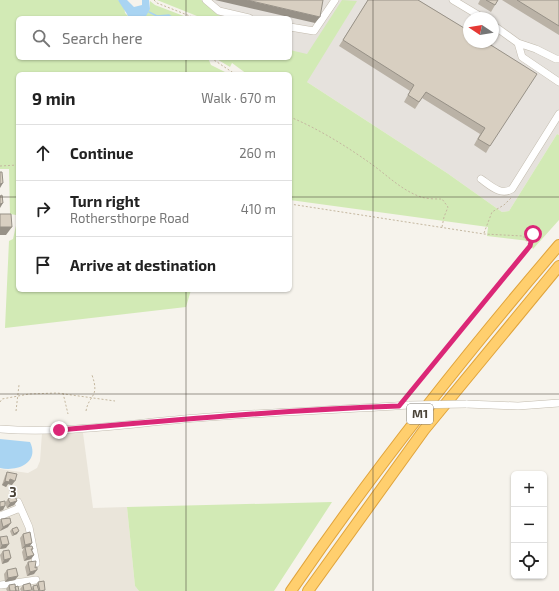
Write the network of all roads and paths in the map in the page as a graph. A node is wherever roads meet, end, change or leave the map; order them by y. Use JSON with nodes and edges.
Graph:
{"nodes":[{"id":1,"x":154,"y":0,"type":"edge"},
{"id":2,"x":206,"y":0,"type":"edge"},
{"id":3,"x":335,"y":0,"type":"edge"},
{"id":4,"x":454,"y":0,"type":"edge"},
{"id":5,"x":473,"y":12,"type":"edge"},
{"id":6,"x":190,"y":16,"type":"edge"},
{"id":7,"x":240,"y":16,"type":"edge"},
{"id":8,"x":292,"y":27,"type":"edge"},
{"id":9,"x":499,"y":29,"type":"edge"},
{"id":10,"x":518,"y":43,"type":"junction"},
{"id":11,"x":559,"y":59,"type":"edge"},
{"id":12,"x":214,"y":60,"type":"edge"},
{"id":13,"x":232,"y":72,"type":"edge"},
{"id":14,"x":559,"y":82,"type":"edge"},
{"id":15,"x":559,"y":114,"type":"edge"},
{"id":16,"x":292,"y":118,"type":"edge"},
{"id":17,"x":16,"y":165,"type":"edge"},
{"id":18,"x":0,"y":166,"type":"edge"},
{"id":19,"x":481,"y":179,"type":"dead end"},
{"id":20,"x":515,"y":186,"type":"junction"},
{"id":21,"x":292,"y":204,"type":"edge"},
{"id":22,"x":442,"y":227,"type":"junction"},
{"id":23,"x":484,"y":234,"type":"junction"},
{"id":24,"x":533,"y":234,"type":"dead end"},
{"id":25,"x":559,"y":245,"type":"edge"},
{"id":26,"x":530,"y":246,"type":"junction"},
{"id":27,"x":559,"y":266,"type":"edge"},
{"id":28,"x":92,"y":375,"type":"dead end"},
{"id":29,"x":19,"y":385,"type":"dead end"},
{"id":30,"x":62,"y":393,"type":"junction"},
{"id":31,"x":18,"y":396,"type":"junction"},
{"id":32,"x":93,"y":398,"type":"junction"},
{"id":33,"x":1,"y":399,"type":"edge"},
{"id":34,"x":115,"y":401,"type":"dead end"},
{"id":35,"x":0,"y":402,"type":"edge"},
{"id":36,"x":559,"y":403,"type":"edge"},
{"id":37,"x":399,"y":406,"type":"junction"},
{"id":38,"x":16,"y":411,"type":"dead end"},
{"id":39,"x":86,"y":411,"type":"dead end"},
{"id":40,"x":68,"y":414,"type":"dead end"},
{"id":41,"x":0,"y":429,"type":"edge"},
{"id":42,"x":0,"y":516,"type":"edge"},
{"id":43,"x":36,"y":563,"type":"edge"},
{"id":44,"x":36,"y":580,"type":"dead end"},
{"id":45,"x":0,"y":584,"type":"edge"},
{"id":46,"x":291,"y":591,"type":"edge"},
{"id":47,"x":308,"y":591,"type":"edge"}],
"edges":[{"from":1,"to":6,"type":"path"},
{"from":2,"to":7,"type":"street"},
{"from":3,"to":8,"type":"street"},
{"from":4,"to":5,"type":"street"},
{"from":9,"to":10,"type":"street"},
{"from":10,"to":11,"type":"street"},
{"from":10,"to":14,"type":"street"},
{"from":12,"to":13,"type":"path"},
{"from":15,"to":20,"type":"street"},
{"from":16,"to":22,"type":"path"},
{"from":17,"to":18,"type":"path"},
{"from":19,"to":20,"type":"street"},
{"from":20,"to":23,"type":"path"},
{"from":21,"to":22,"type":"path"},
{"from":22,"to":23,"type":"path"},
{"from":23,"to":26,"type":"path"},
{"from":24,"to":26,"type":"path"},
{"from":25,"to":46,"type":"highway","number":"M1"},
{"from":26,"to":37,"type":"path"},
{"from":27,"to":47,"type":"highway","number":"M1"},
{"from":28,"to":32,"type":"path"},
{"from":29,"to":31,"type":"path"},
{"from":30,"to":31,"type":"path"},
{"from":30,"to":32,"type":"path"},
{"from":30,"to":40,"type":"path"},
{"from":31,"to":33,"type":"path"},
{"from":31,"to":38,"type":"path"},
{"from":32,"to":34,"type":"path"},
{"from":32,"to":39,"type":"path"},
{"from":33,"to":35,"type":"path"},
{"from":36,"to":37,"type":"street","bridge":true},
{"from":37,"to":41,"type":"street"},
{"from":42,"to":43,"type":"street"},
{"from":44,"to":45,"type":"street"}]}
